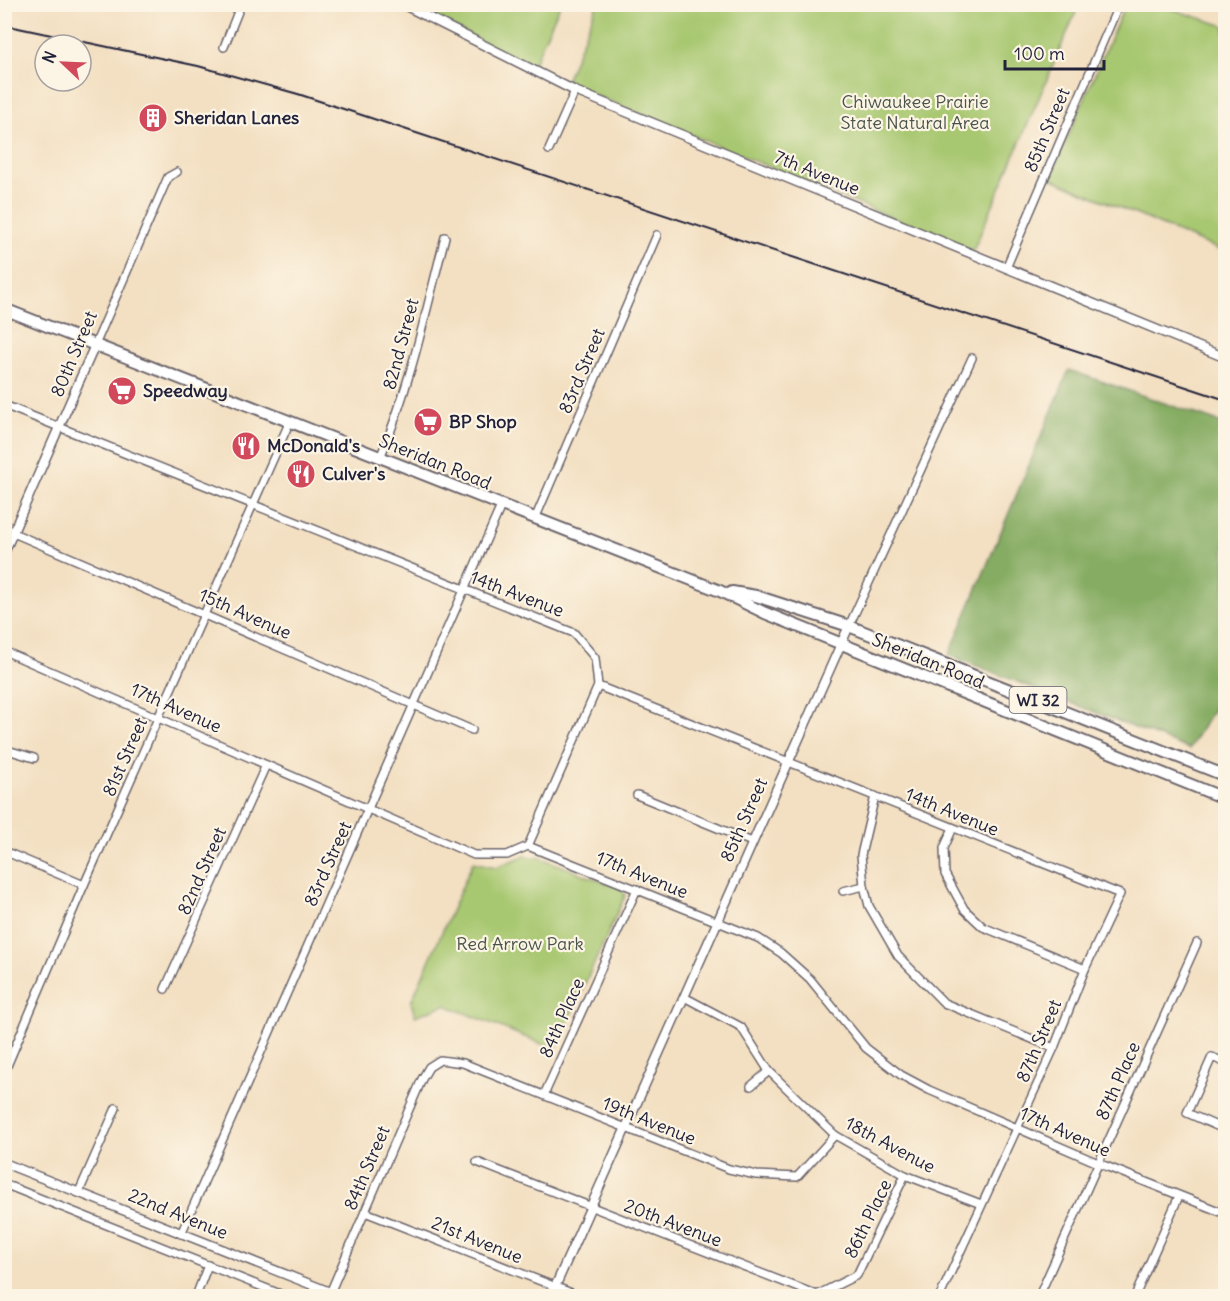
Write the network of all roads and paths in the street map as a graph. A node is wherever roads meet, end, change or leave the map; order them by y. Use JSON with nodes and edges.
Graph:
{"nodes":[{"id":1,"x":241,"y":4,"type":"edge"},
{"id":2,"x":402,"y":4,"type":"edge"},
{"id":3,"x":1119,"y":4,"type":"edge"},
{"id":4,"x":224,"y":47,"type":"dead end"},
{"id":5,"x":575,"y":91,"type":"junction"},
{"id":6,"x":549,"y":150,"type":"dead end"},
{"id":7,"x":177,"y":172,"type":"dead end"},
{"id":8,"x":657,"y":235,"type":"dead end"},
{"id":9,"x":445,"y":237,"type":"dead end"},
{"id":10,"x":1006,"y":268,"type":"junction"},
{"id":11,"x":4,"y":309,"type":"edge"},
{"id":12,"x":95,"y":345,"type":"junction"},
{"id":13,"x":972,"y":358,"type":"dead end"},
{"id":14,"x":1226,"y":358,"type":"edge"},
{"id":15,"x":4,"y":405,"type":"edge"},
{"id":16,"x":290,"y":421,"type":"junction"},
{"id":17,"x":61,"y":427,"type":"junction"},
{"id":18,"x":380,"y":458,"type":"junction"},
{"id":19,"x":253,"y":506,"type":"junction"},
{"id":20,"x":501,"y":506,"type":"junction"},
{"id":21,"x":535,"y":519,"type":"junction"},
{"id":22,"x":4,"y":529,"type":"edge"},
{"id":23,"x":14,"y":532,"type":"junction"},
{"id":24,"x":4,"y":553,"type":"edge"},
{"id":25,"x":465,"y":590,"type":"junction"},
{"id":26,"x":720,"y":591,"type":"junction"},
{"id":27,"x":206,"y":614,"type":"junction"},
{"id":28,"x":849,"y":626,"type":"junction"},
{"id":29,"x":842,"y":643,"type":"junction"},
{"id":30,"x":4,"y":651,"type":"edge"},
{"id":31,"x":598,"y":686,"type":"junction"},
{"id":32,"x":414,"y":705,"type":"junction"},
{"id":33,"x":160,"y":716,"type":"junction"},
{"id":34,"x":472,"y":730,"type":"dead end"},
{"id":35,"x":4,"y":749,"type":"edge"},
{"id":36,"x":34,"y":758,"type":"dead end"},
{"id":37,"x":788,"y":762,"type":"junction"},
{"id":38,"x":266,"y":765,"type":"junction"},
{"id":39,"x":1226,"y":776,"type":"edge"},
{"id":40,"x":637,"y":795,"type":"dead end"},
{"id":41,"x":875,"y":796,"type":"junction"},
{"id":42,"x":1226,"y":799,"type":"edge"},
{"id":43,"x":369,"y":808,"type":"junction"},
{"id":44,"x":953,"y":828,"type":"junction"},
{"id":45,"x":752,"y":842,"type":"junction"},
{"id":46,"x":528,"y":846,"type":"junction"},
{"id":47,"x":4,"y":851,"type":"edge"},
{"id":48,"x":84,"y":885,"type":"junction"},
{"id":49,"x":864,"y":886,"type":"junction"},
{"id":50,"x":637,"y":889,"type":"junction"},
{"id":51,"x":843,"y":891,"type":"dead end"},
{"id":52,"x":1120,"y":894,"type":"joint"},
{"id":53,"x":717,"y":922,"type":"junction"},
{"id":54,"x":1197,"y":943,"type":"dead end"},
{"id":55,"x":1085,"y":969,"type":"junction"},
{"id":56,"x":165,"y":989,"type":"dead end"},
{"id":57,"x":686,"y":998,"type":"junction"},
{"id":58,"x":1054,"y":1048,"type":"junction"},
{"id":59,"x":440,"y":1060,"type":"joint"},
{"id":60,"x":1226,"y":1063,"type":"edge"},
{"id":61,"x":769,"y":1071,"type":"junction"},
{"id":62,"x":4,"y":1073,"type":"edge"},
{"id":63,"x":751,"y":1086,"type":"dead end"},
{"id":64,"x":544,"y":1095,"type":"junction"},
{"id":65,"x":116,"y":1108,"type":"dead end"},
{"id":66,"x":627,"y":1127,"type":"junction"},
{"id":67,"x":1018,"y":1127,"type":"junction"},
{"id":68,"x":1226,"y":1130,"type":"edge"},
{"id":69,"x":835,"y":1135,"type":"junction"},
{"id":70,"x":477,"y":1162,"type":"dead end"},
{"id":71,"x":4,"y":1163,"type":"edge"},
{"id":72,"x":1098,"y":1163,"type":"junction"},
{"id":73,"x":905,"y":1175,"type":"junction"},
{"id":74,"x":4,"y":1184,"type":"edge"},
{"id":75,"x":79,"y":1192,"type":"junction"},
{"id":76,"x":1179,"y":1196,"type":"junction"},
{"id":77,"x":981,"y":1204,"type":"junction"},
{"id":78,"x":590,"y":1207,"type":"junction"},
{"id":79,"x":365,"y":1212,"type":"junction"},
{"id":80,"x":1226,"y":1214,"type":"edge"},
{"id":81,"x":181,"y":1234,"type":"junction"},
{"id":82,"x":208,"y":1265,"type":"junction"},
{"id":83,"x":857,"y":1275,"type":"joint"},
{"id":84,"x":555,"y":1287,"type":"junction"},
{"id":85,"x":330,"y":1293,"type":"junction"},
{"id":86,"x":196,"y":1296,"type":"edge"},
{"id":87,"x":285,"y":1296,"type":"edge"},
{"id":88,"x":340,"y":1296,"type":"edge"},
{"id":89,"x":551,"y":1296,"type":"edge"},
{"id":90,"x":579,"y":1296,"type":"edge"},
{"id":91,"x":940,"y":1296,"type":"edge"},
{"id":92,"x":1039,"y":1296,"type":"edge"},
{"id":93,"x":1135,"y":1296,"type":"edge"}],
"edges":[{"from":1,"to":4,"type":"street"},
{"from":2,"to":5,"type":"street","name":"7th Avenue"},
{"from":3,"to":10,"type":"street","name":"85th Street"},
{"from":5,"to":6,"type":"street"},
{"from":5,"to":10,"type":"street","name":"7th Avenue"},
{"from":7,"to":12,"type":"street","name":"80th Street"},
{"from":8,"to":21,"type":"street","name":"83rd Street"},
{"from":9,"to":18,"type":"street","name":"82nd Street"},
{"from":10,"to":14,"type":"street","name":"7th Avenue"},
{"from":11,"to":12,"type":"main road","name":"Sheridan Road","number":"WI 32"},
{"from":12,"to":16,"type":"main road","name":"Sheridan Road","number":"WI 32"},
{"from":12,"to":17,"type":"street","name":"80th Street"},
{"from":13,"to":28,"type":"street","name":"85th Street"},
{"from":15,"to":17,"type":"street","name":"14th Avenue"},
{"from":16,"to":18,"type":"main road","name":"Sheridan Road","number":"WI 32"},
{"from":16,"to":19,"type":"street","name":"81st Street"},
{"from":17,"to":19,"type":"street","name":"14th Avenue"},
{"from":17,"to":23,"type":"street","name":"80th Street"},
{"from":18,"to":20,"type":"main road","name":"Sheridan Road","number":"WI 32"},
{"from":19,"to":25,"type":"street","name":"14th Avenue"},
{"from":19,"to":27,"type":"street","name":"81st Street"},
{"from":20,"to":21,"type":"main road","name":"Sheridan Road","number":"WI 32"},
{"from":20,"to":25,"type":"street","name":"83rd Street"},
{"from":21,"to":26,"type":"main road","name":"Sheridan Road","number":"WI 32"},
{"from":22,"to":23,"type":"street","name":"15th Avenue"},
{"from":23,"to":24,"type":"street","name":"80th Street"},
{"from":23,"to":27,"type":"street","name":"15th Avenue"},
{"from":25,"to":31,"type":"street","name":"14th Avenue"},
{"from":25,"to":32,"type":"street","name":"83rd Street"},
{"from":26,"to":28,"type":"main road","name":"Sheridan Road","number":"WI 32"},
{"from":26,"to":29,"type":"main road","name":"Sheridan Road","number":"WI 32"},
{"from":27,"to":32,"type":"street","name":"15th Avenue"},
{"from":27,"to":33,"type":"street","name":"81st Street"},
{"from":28,"to":29,"type":"street","name":"85th Street"},
{"from":28,"to":39,"type":"main road","name":"Sheridan Road","number":"WI 32"},
{"from":29,"to":37,"type":"street","name":"85th Street"},
{"from":29,"to":42,"type":"main road","name":"Sheridan Road","number":"WI 32"},
{"from":30,"to":33,"type":"street","name":"17th Avenue"},
{"from":31,"to":37,"type":"street","name":"14th Avenue"},
{"from":31,"to":46,"type":"street"},
{"from":32,"to":34,"type":"street","name":"15th Avenue"},
{"from":32,"to":43,"type":"street","name":"83rd Street"},
{"from":33,"to":38,"type":"street","name":"17th Avenue"},
{"from":33,"to":48,"type":"street","name":"81st Street"},
{"from":35,"to":36,"type":"street"},
{"from":37,"to":41,"type":"street","name":"14th Avenue"},
{"from":37,"to":45,"type":"street","name":"85th Street"},
{"from":38,"to":43,"type":"street","name":"17th Avenue"},
{"from":38,"to":56,"type":"street","name":"82nd Street"},
{"from":40,"to":45,"type":"street"},
{"from":41,"to":44,"type":"street","name":"14th Avenue"},
{"from":41,"to":49,"type":"street"},
{"from":43,"to":46,"type":"street","name":"17th Avenue"},
{"from":43,"to":81,"type":"street","name":"83rd Street"},
{"from":44,"to":52,"type":"street","name":"14th Avenue"},
{"from":44,"to":55,"type":"street"},
{"from":45,"to":53,"type":"street","name":"85th Street"},
{"from":46,"to":50,"type":"street","name":"17th Avenue"},
{"from":47,"to":48,"type":"street"},
{"from":48,"to":62,"type":"street","name":"81st Street"},
{"from":49,"to":51,"type":"street"},
{"from":49,"to":58,"type":"street"},
{"from":50,"to":53,"type":"street","name":"17th Avenue"},
{"from":50,"to":64,"type":"street","name":"84th Place"},
{"from":52,"to":55,"type":"street","name":"87th Street"},
{"from":53,"to":57,"type":"street","name":"85th Street"},
{"from":53,"to":67,"type":"street","name":"17th Avenue"},
{"from":54,"to":72,"type":"street","name":"87th Place"},
{"from":55,"to":58,"type":"street","name":"87th Street"},
{"from":57,"to":61,"type":"street","name":"18th Avenue"},
{"from":57,"to":66,"type":"street","name":"85th Street"},
{"from":58,"to":67,"type":"street","name":"87th Street"},
{"from":59,"to":64,"type":"street","name":"19th Avenue"},
{"from":59,"to":79,"type":"street","name":"84th Street"},
{"from":60,"to":68,"type":"street"},
{"from":61,"to":63,"type":"street"},
{"from":61,"to":69,"type":"street","name":"18th Avenue"},
{"from":64,"to":66,"type":"street","name":"19th Avenue"},
{"from":65,"to":75,"type":"street"},
{"from":66,"to":69,"type":"street","name":"19th Avenue"},
{"from":66,"to":78,"type":"street","name":"85th Street"},
{"from":67,"to":72,"type":"street","name":"17th Avenue"},
{"from":67,"to":77,"type":"street","name":"87th Street"},
{"from":69,"to":73,"type":"street","name":"18th Avenue"},
{"from":70,"to":78,"type":"street","name":"20th Avenue"},
{"from":71,"to":75,"type":"street","name":"22nd Avenue"},
{"from":72,"to":76,"type":"street","name":"17th Avenue"},
{"from":72,"to":92,"type":"street","name":"87th Place"},
{"from":73,"to":77,"type":"street","name":"18th Avenue"},
{"from":73,"to":83,"type":"street","name":"86th Place"},
{"from":74,"to":82,"type":"street"},
{"from":75,"to":81,"type":"street","name":"22nd Avenue"},
{"from":76,"to":80,"type":"street","name":"17th Avenue"},
{"from":76,"to":93,"type":"street"},
{"from":77,"to":91,"type":"street","name":"87th Street"},
{"from":78,"to":83,"type":"street","name":"20th Avenue"},
{"from":78,"to":84,"type":"street","name":"85th Street"},
{"from":79,"to":84,"type":"street","name":"21st Avenue"},
{"from":79,"to":85,"type":"street","name":"84th Street"},
{"from":81,"to":85,"type":"street","name":"22nd Avenue"},
{"from":82,"to":86,"type":"street"},
{"from":82,"to":87,"type":"street"},
{"from":84,"to":89,"type":"street","name":"85th Street"},
{"from":84,"to":90,"type":"street","name":"21st Avenue"},
{"from":85,"to":88,"type":"street","name":"22nd Avenue"}]}
